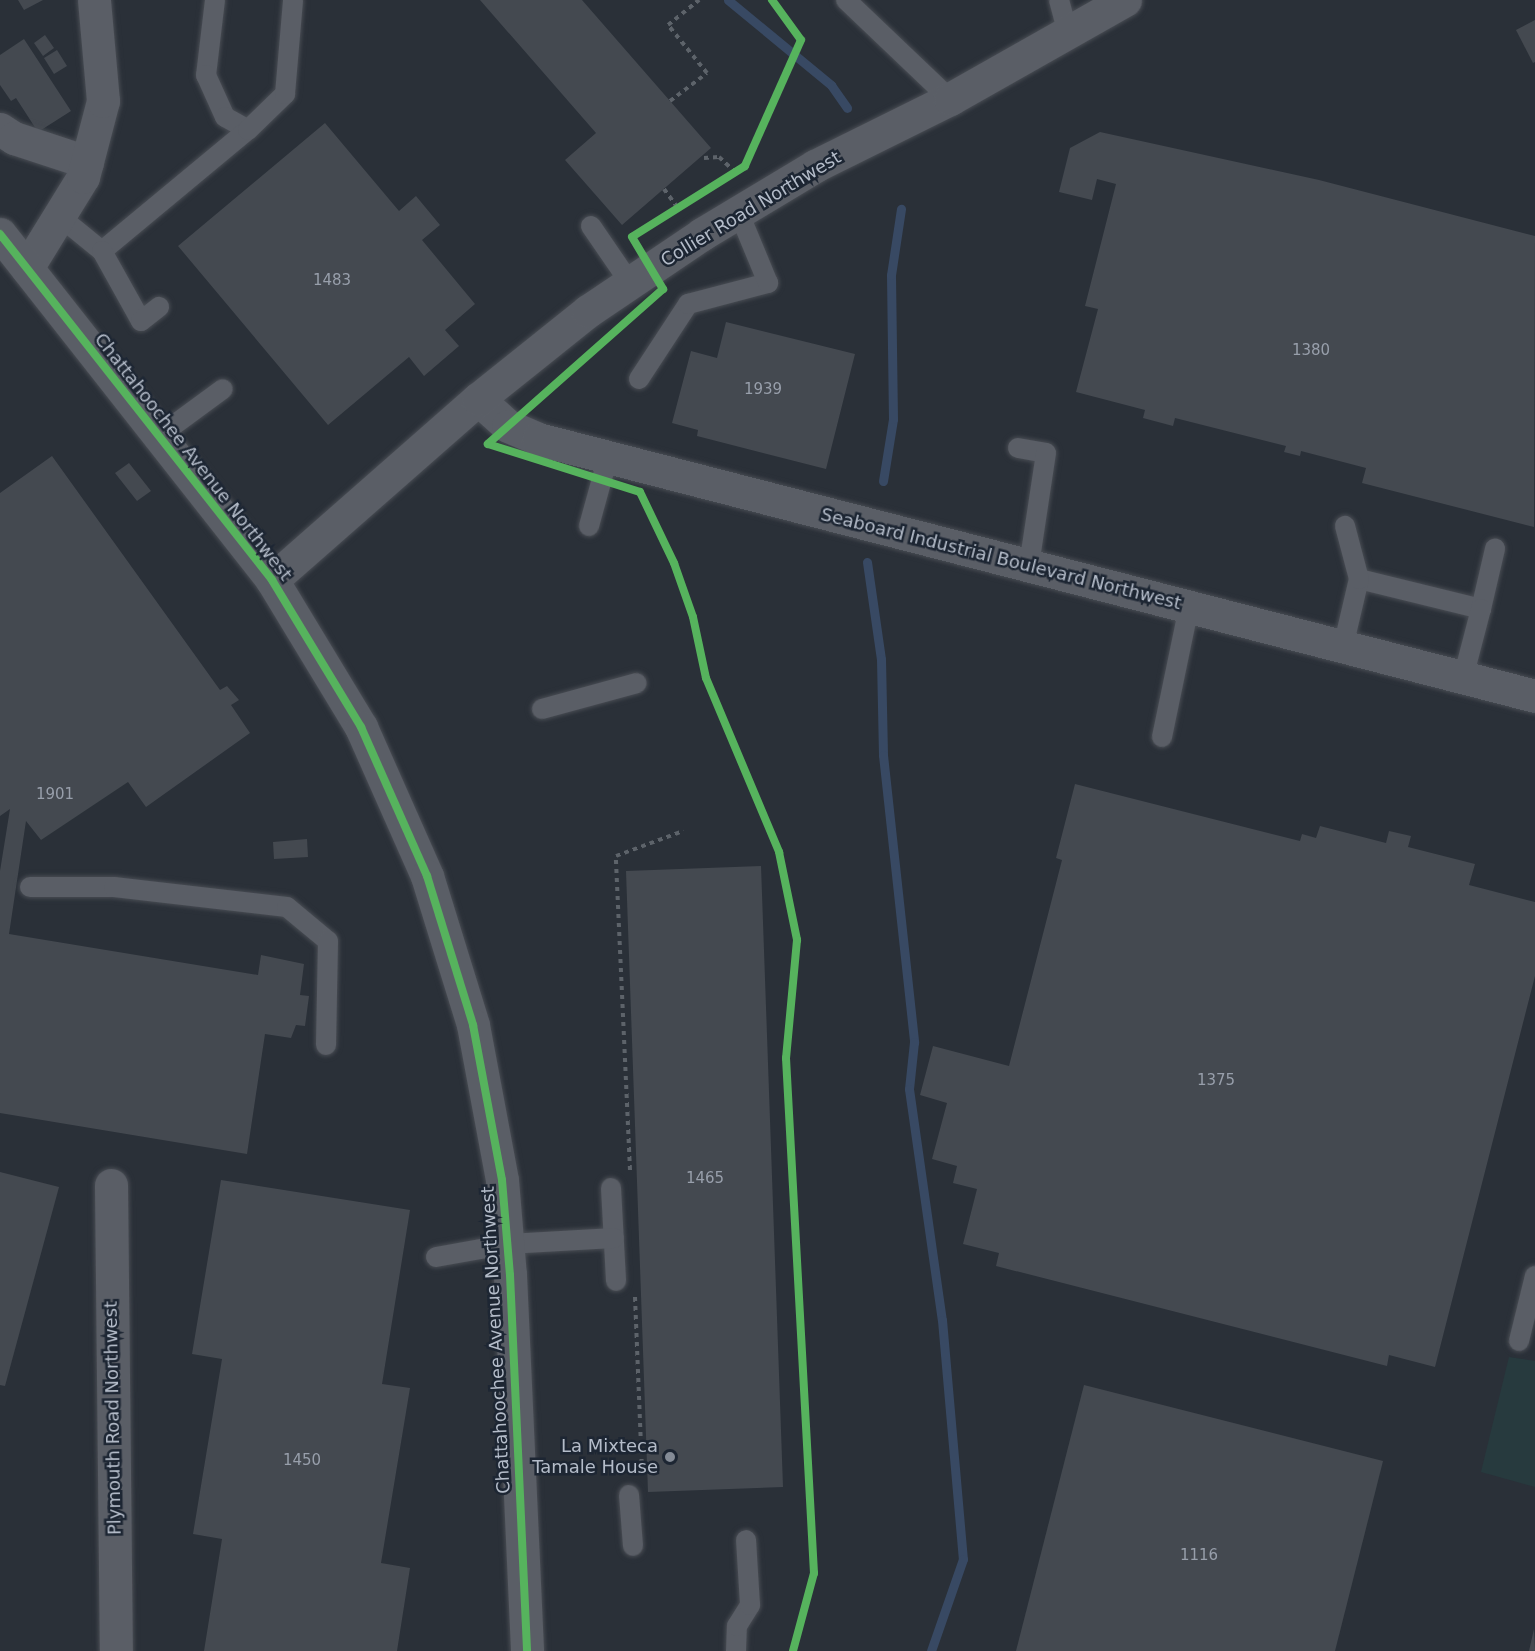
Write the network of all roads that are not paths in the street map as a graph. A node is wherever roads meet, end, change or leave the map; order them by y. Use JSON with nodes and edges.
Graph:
{"nodes":[{"id":1,"x":94,"y":0,"type":"edge"},
{"id":2,"x":215,"y":0,"type":"edge"},
{"id":3,"x":293,"y":0,"type":"edge"},
{"id":4,"x":846,"y":0,"type":"edge"},
{"id":5,"x":1125,"y":0,"type":"edge"},
{"id":6,"x":1063,"y":15,"type":"edge"},
{"id":7,"x":950,"y":99,"type":"junction"},
{"id":8,"x":0,"y":129,"type":"edge"},
{"id":9,"x":248,"y":130,"type":"junction"},
{"id":10,"x":87,"y":162,"type":"junction"},
{"id":11,"x":739,"y":213,"type":"junction"},
{"id":12,"x":59,"y":216,"type":"junction"},
{"id":13,"x":591,"y":226,"type":"dead end"},
{"id":14,"x":0,"y":234,"type":"edge"},
{"id":15,"x":102,"y":251,"type":"junction"},
{"id":16,"x":27,"y":268,"type":"junction"},
{"id":17,"x":630,"y":283,"type":"junction"},
{"id":18,"x":159,"y":307,"type":"dead end"},
{"id":19,"x":639,"y":379,"type":"dead end"},
{"id":20,"x":223,"y":389,"type":"dead end"},
{"id":21,"x":478,"y":399,"type":"junction"},
{"id":22,"x":159,"y":436,"type":"junction"},
{"id":23,"x":1018,"y":448,"type":"dead end"},
{"id":24,"x":608,"y":457,"type":"junction"},
{"id":25,"x":589,"y":526,"type":"dead end"},
{"id":26,"x":1345,"y":526,"type":"dead end"},
{"id":27,"x":1495,"y":549,"type":"dead end"},
{"id":28,"x":1029,"y":566,"type":"junction"},
{"id":29,"x":1359,"y":579,"type":"junction"},
{"id":30,"x":272,"y":580,"type":"junction"},
{"id":31,"x":1190,"y":607,"type":"junction"},
{"id":32,"x":1480,"y":609,"type":"junction"},
{"id":33,"x":1342,"y":647,"type":"junction"},
{"id":34,"x":1463,"y":678,"type":"junction"},
{"id":35,"x":637,"y":683,"type":"dead end"},
{"id":36,"x":1535,"y":696,"type":"edge"},
{"id":37,"x":542,"y":709,"type":"dead end"},
{"id":38,"x":1162,"y":736,"type":"dead end"},
{"id":39,"x":30,"y":887,"type":"dead end"},
{"id":40,"x":326,"y":1045,"type":"dead end"},
{"id":41,"x":111,"y":1185,"type":"dead end"},
{"id":42,"x":611,"y":1188,"type":"dead end"},
{"id":43,"x":614,"y":1238,"type":"junction"},
{"id":44,"x":508,"y":1244,"type":"junction"},
{"id":45,"x":436,"y":1257,"type":"dead end"},
{"id":46,"x":1535,"y":1276,"type":"edge"},
{"id":47,"x":616,"y":1281,"type":"dead end"},
{"id":48,"x":1519,"y":1341,"type":"dead end"},
{"id":49,"x":629,"y":1495,"type":"dead end"},
{"id":50,"x":746,"y":1540,"type":"dead end"},
{"id":51,"x":633,"y":1546,"type":"dead end"},
{"id":52,"x":116,"y":1651,"type":"edge"},
{"id":53,"x":527,"y":1651,"type":"edge"},
{"id":54,"x":736,"y":1651,"type":"edge"}],
"edges":[{"from":1,"to":10,"type":"street"},
{"from":2,"to":9,"type":"lane"},
{"from":3,"to":9,"type":"lane"},
{"from":4,"to":7,"type":"lane"},
{"from":5,"to":6,"type":"street","name":"Collier Road Northwest"},
{"from":6,"to":7,"type":"street","name":"Collier Road Northwest"},
{"from":7,"to":11,"type":"street","name":"Collier Road Northwest"},
{"from":8,"to":10,"type":"street"},
{"from":9,"to":15,"type":"lane"},
{"from":10,"to":12,"type":"street"},
{"from":11,"to":17,"type":"street","name":"Collier Road Northwest"},
{"from":11,"to":19,"type":"lane"},
{"from":12,"to":15,"type":"lane"},
{"from":12,"to":16,"type":"street"},
{"from":13,"to":17,"type":"lane"},
{"from":14,"to":16,"type":"street","name":"Chattahoochee Avenue Northwest"},
{"from":15,"to":18,"type":"lane"},
{"from":16,"to":22,"type":"street","name":"Chattahoochee Avenue Northwest"},
{"from":17,"to":21,"type":"street","name":"Collier Road Northwest"},
{"from":20,"to":22,"type":"lane"},
{"from":21,"to":24,"type":"street","name":"Seaboard Industrial Boulevard Northwest"},
{"from":21,"to":30,"type":"street","name":"Collier Road Northwest"},
{"from":22,"to":30,"type":"street","name":"Chattahoochee Avenue Northwest"},
{"from":23,"to":28,"type":"lane"},
{"from":24,"to":25,"type":"lane"},
{"from":24,"to":28,"type":"street","name":"Seaboard Industrial Boulevard Northwest"},
{"from":26,"to":29,"type":"lane"},
{"from":27,"to":32,"type":"lane"},
{"from":28,"to":31,"type":"street","name":"Seaboard Industrial Boulevard Northwest"},
{"from":29,"to":32,"type":"lane"},
{"from":29,"to":33,"type":"lane"},
{"from":30,"to":44,"type":"street","name":"Chattahoochee Avenue Northwest"},
{"from":31,"to":33,"type":"street","name":"Seaboard Industrial Boulevard Northwest"},
{"from":31,"to":38,"type":"lane"},
{"from":32,"to":34,"type":"lane"},
{"from":33,"to":34,"type":"street","name":"Seaboard Industrial Boulevard Northwest"},
{"from":34,"to":36,"type":"street","name":"Seaboard Industrial Boulevard Northwest"},
{"from":35,"to":37,"type":"lane"},
{"from":39,"to":40,"type":"lane"},
{"from":41,"to":52,"type":"street","name":"Plymouth Road Northwest"},
{"from":42,"to":43,"type":"lane"},
{"from":43,"to":44,"type":"lane"},
{"from":43,"to":47,"type":"lane"},
{"from":44,"to":45,"type":"lane"},
{"from":44,"to":53,"type":"street","name":"Chattahoochee Avenue Northwest"},
{"from":46,"to":48,"type":"lane"},
{"from":49,"to":51,"type":"lane"},
{"from":50,"to":54,"type":"lane"}]}
